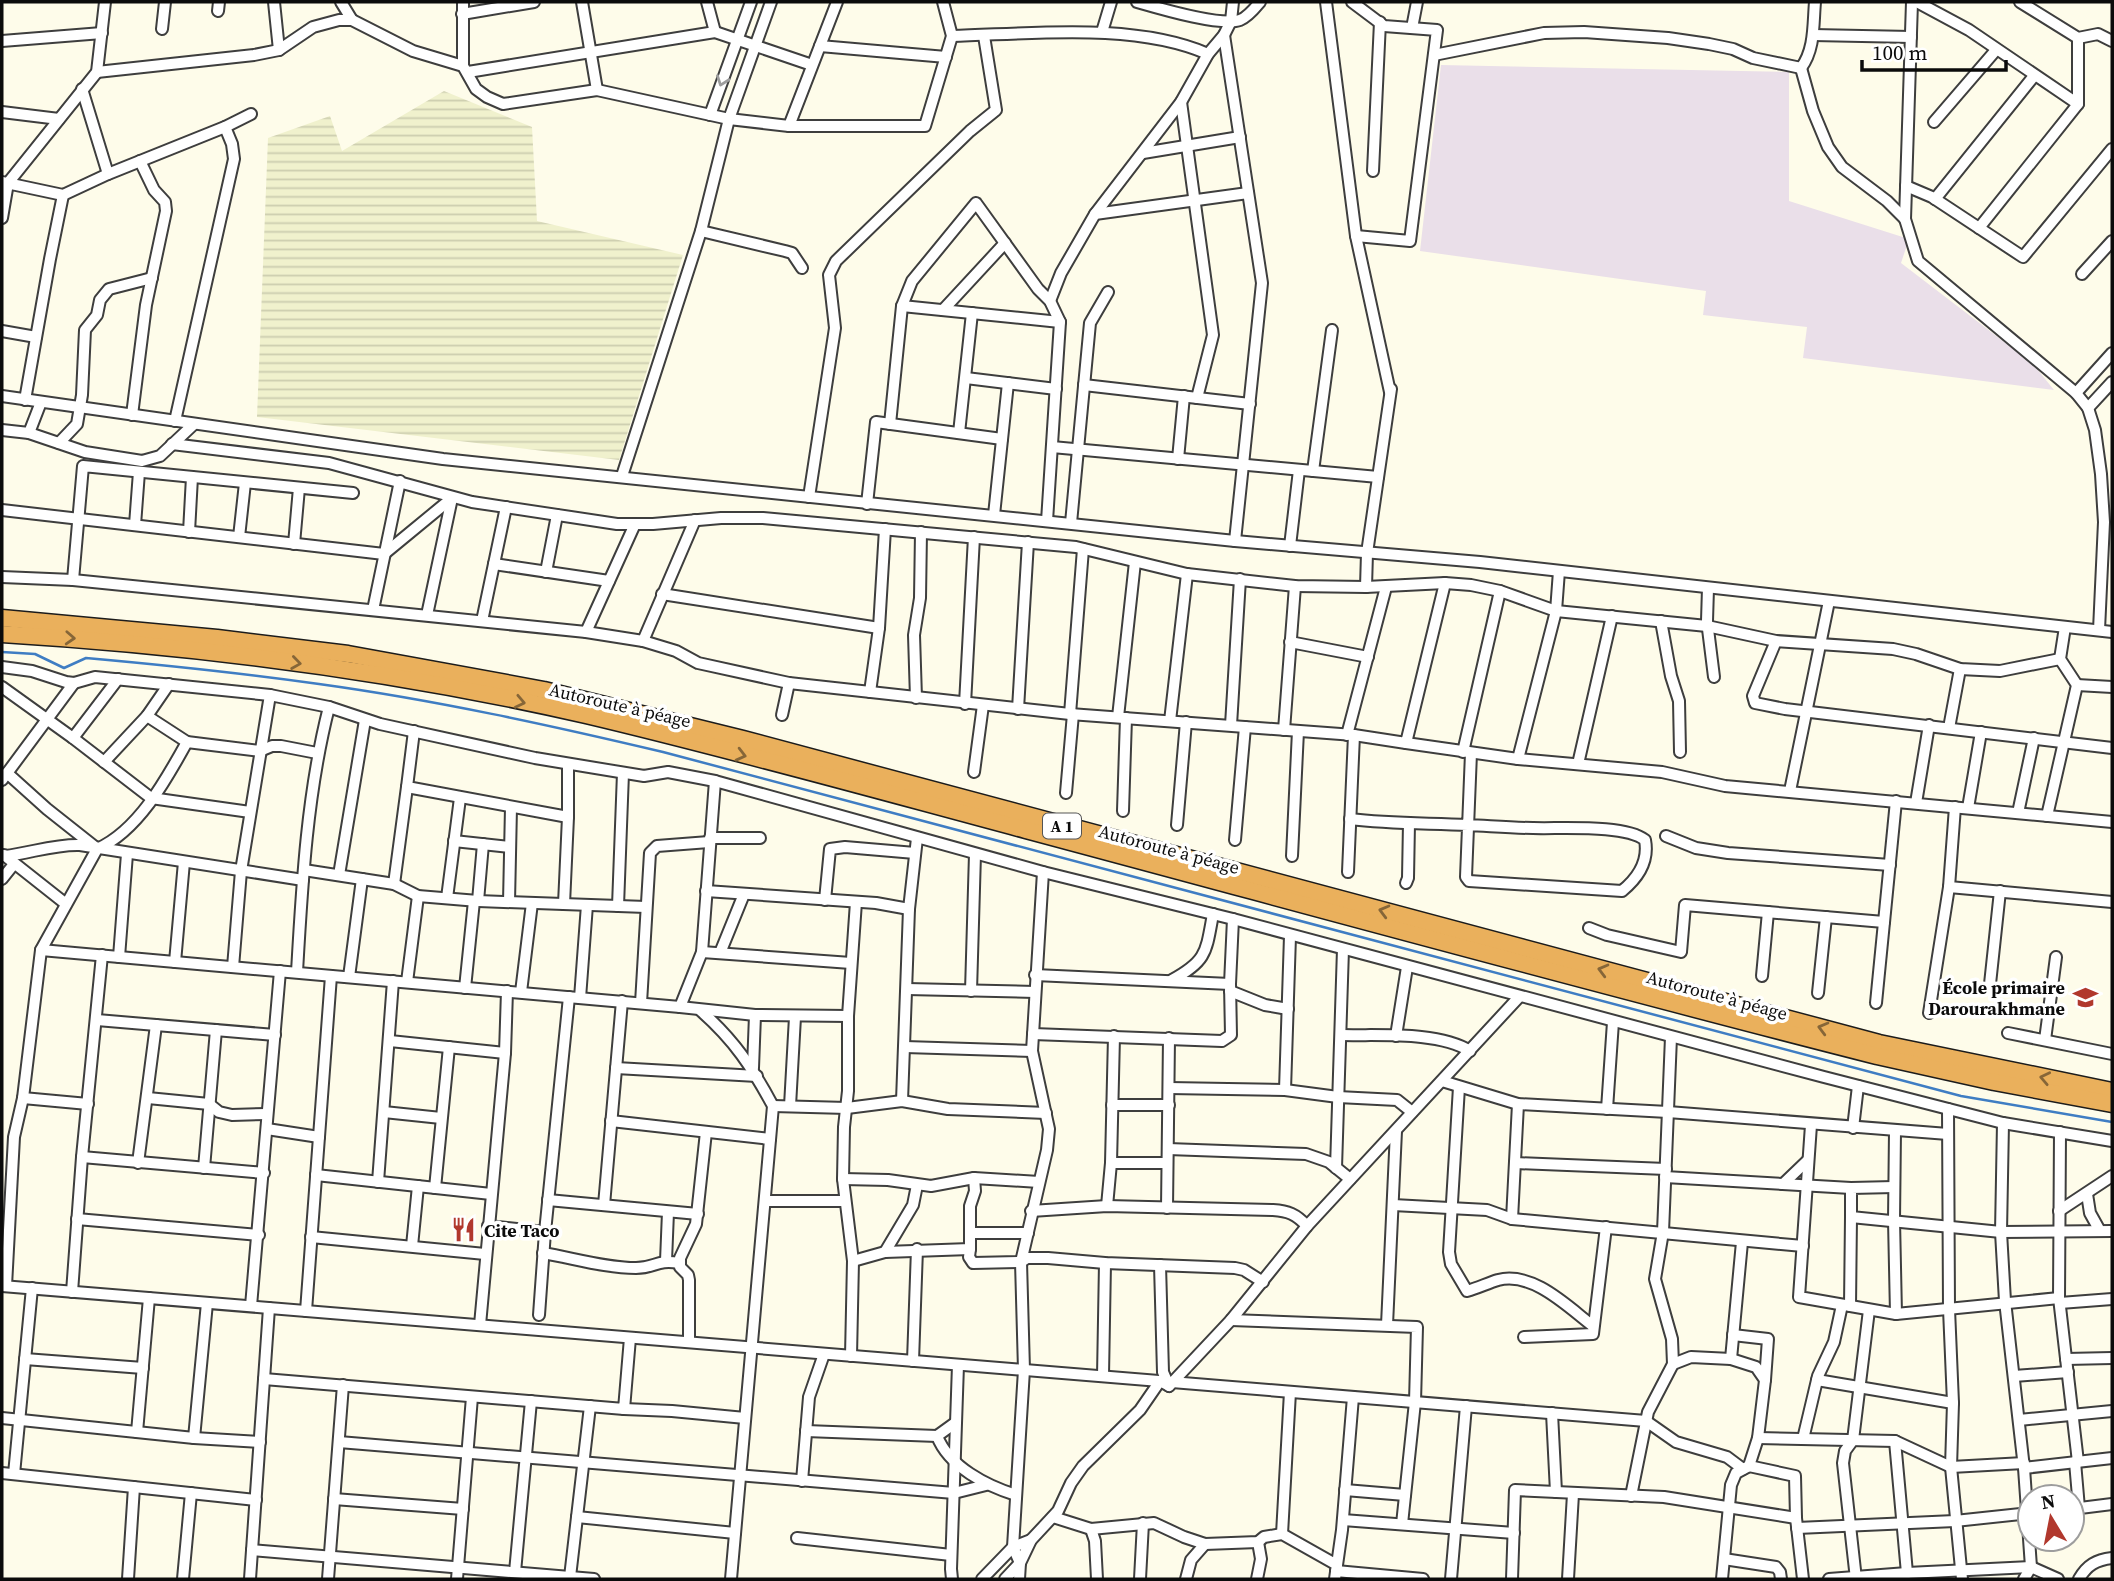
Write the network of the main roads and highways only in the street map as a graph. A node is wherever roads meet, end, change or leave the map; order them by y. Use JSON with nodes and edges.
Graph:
{"nodes":[{"id":1,"x":2,"y":618,"type":"edge"},
{"id":2,"x":2,"y":634,"type":"edge"},
{"id":3,"x":2112,"y":1091,"type":"edge"},
{"id":4,"x":2112,"y":1104,"type":"edge"}],
"edges":[{"from":3,"to":1,"type":"highway","number":"A 1","one_way":true},
{"from":2,"to":4,"type":"highway","name":"Autoroute à péage","number":"A 1","one_way":true}]}
